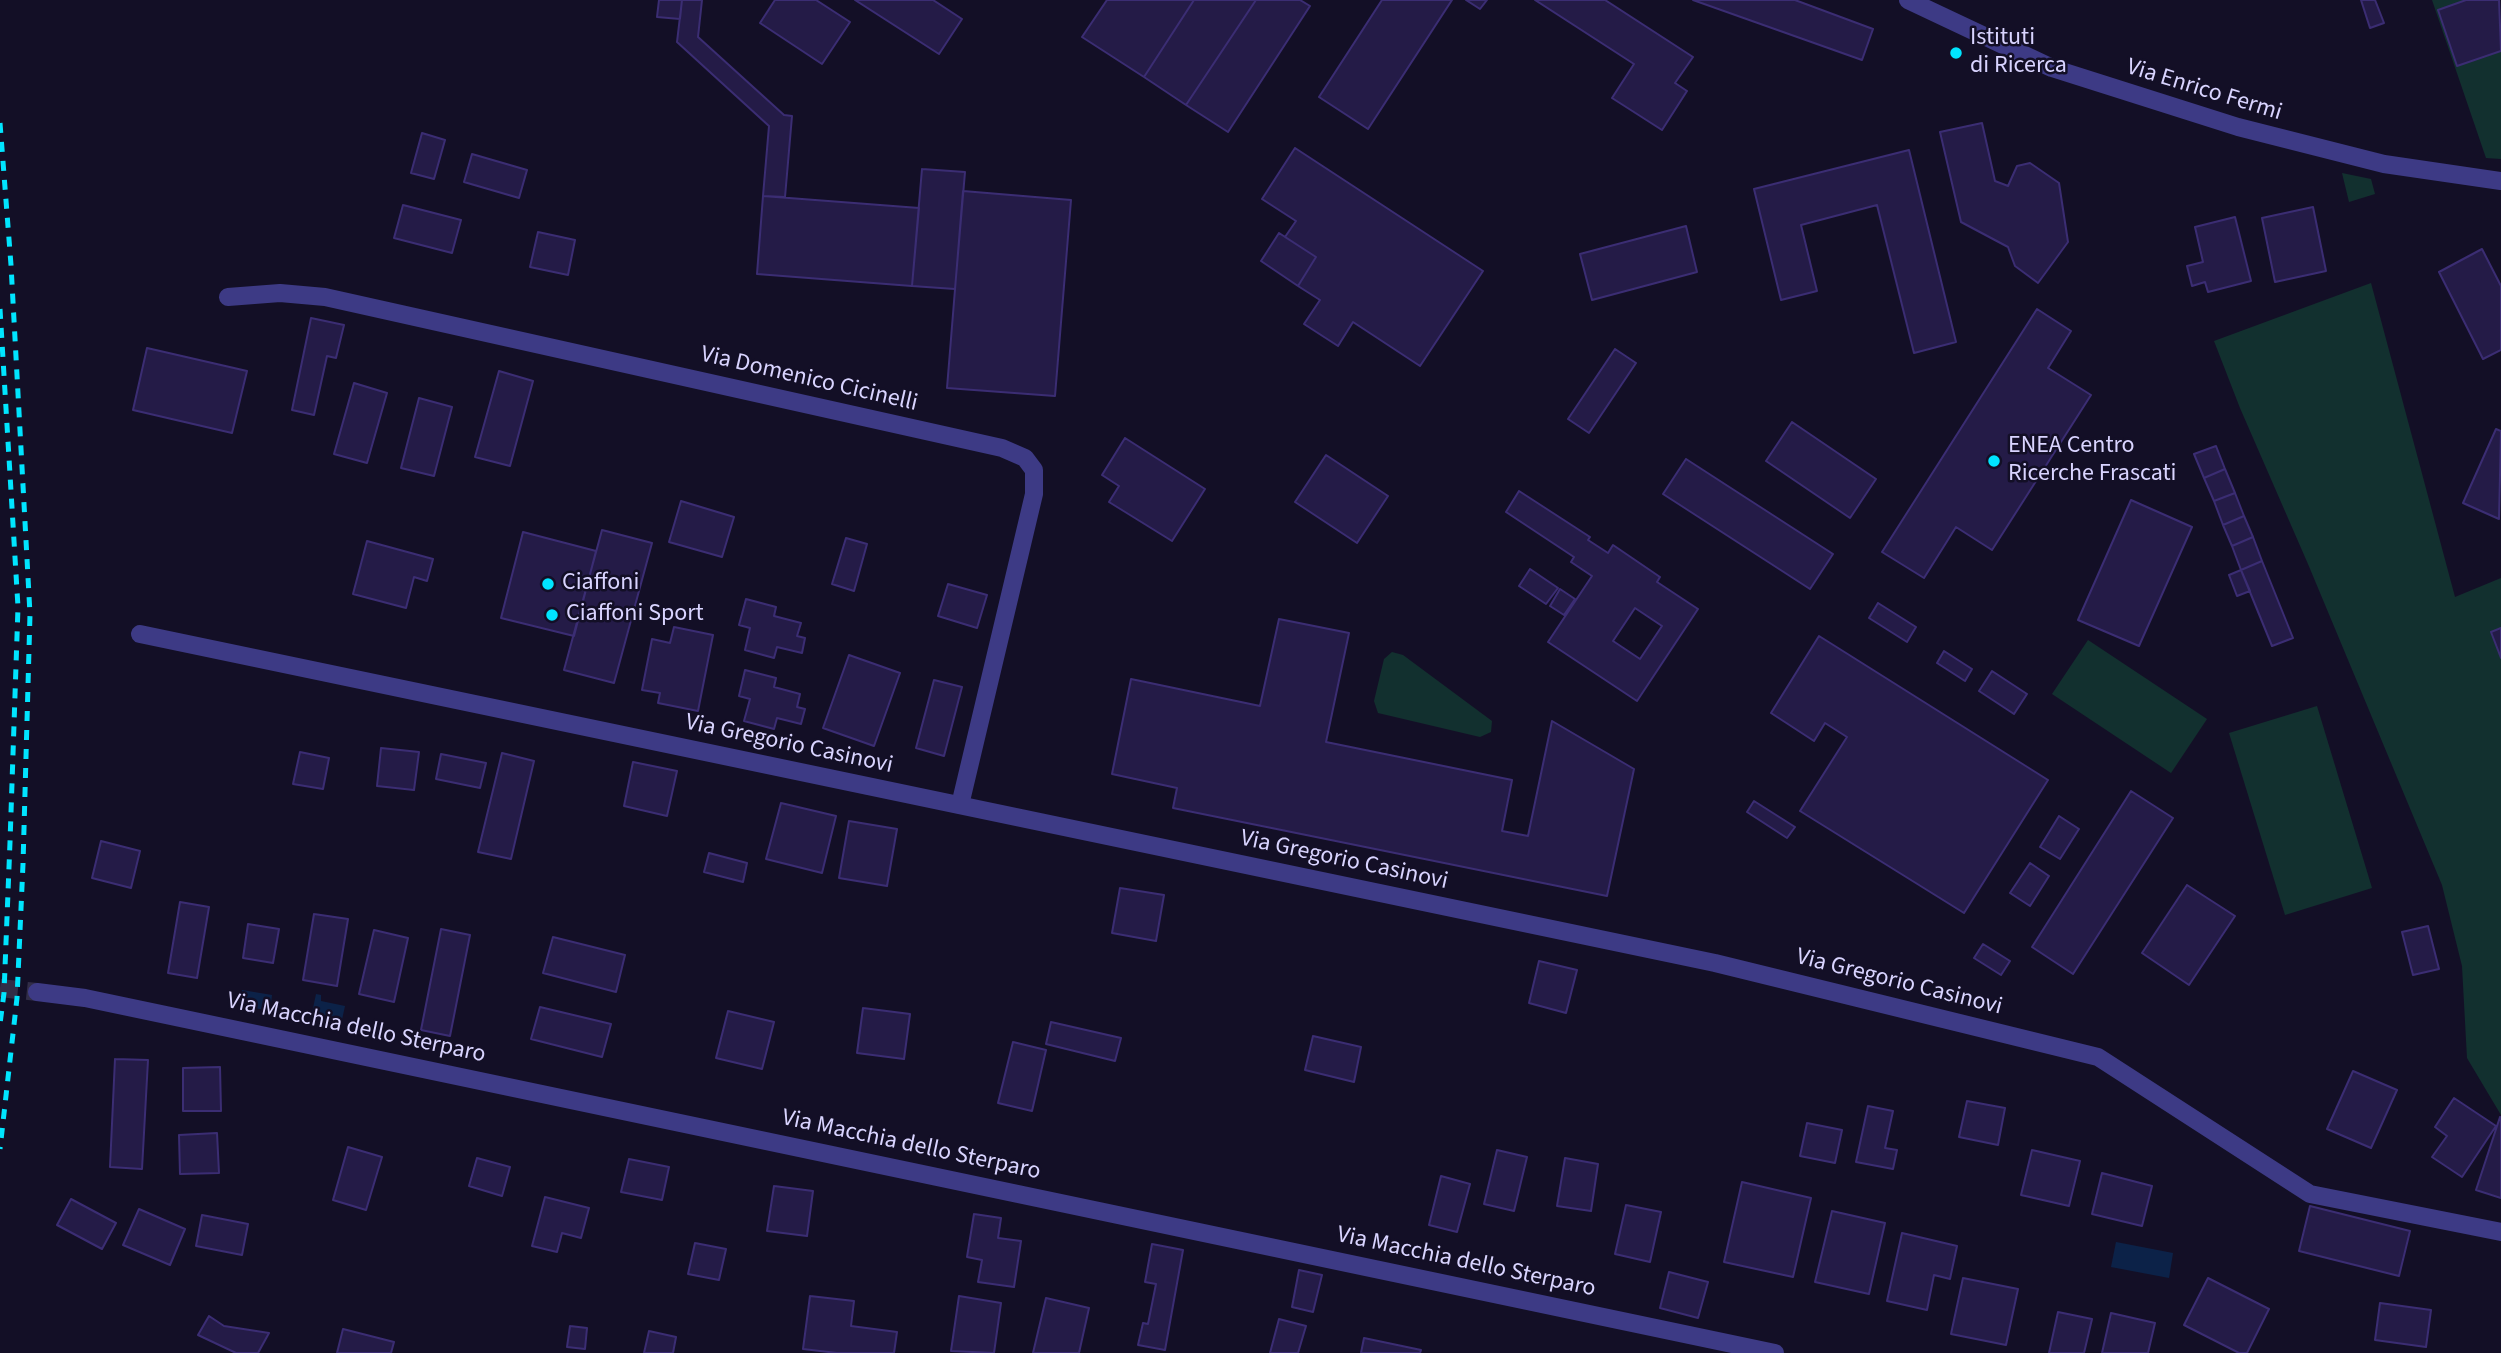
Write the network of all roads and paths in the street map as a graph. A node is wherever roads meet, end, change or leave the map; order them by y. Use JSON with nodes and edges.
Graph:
{"nodes":[{"id":1,"x":1908,"y":0,"type":"edge"},
{"id":2,"x":2501,"y":181,"type":"edge"},
{"id":3,"x":228,"y":297,"type":"dead end"},
{"id":4,"x":140,"y":634,"type":"dead end"},
{"id":5,"x":960,"y":805,"type":"junction"},
{"id":6,"x":37,"y":992,"type":"tunnel mouth"},
{"id":7,"x":2501,"y":1232,"type":"edge"},
{"id":8,"x":1775,"y":1353,"type":"edge"}],
"edges":[{"from":1,"to":2,"type":"street","name":"Via Enrico Fermi"},
{"from":3,"to":5,"type":"street","name":"Via Domenico Cicinelli"},
{"from":4,"to":5,"type":"street","name":"Via Gregorio Casinovi"},
{"from":5,"to":7,"type":"street","name":"Via Gregorio Casinovi"},
{"from":6,"to":8,"type":"street","name":"Via Macchia dello Sterparo"}]}
